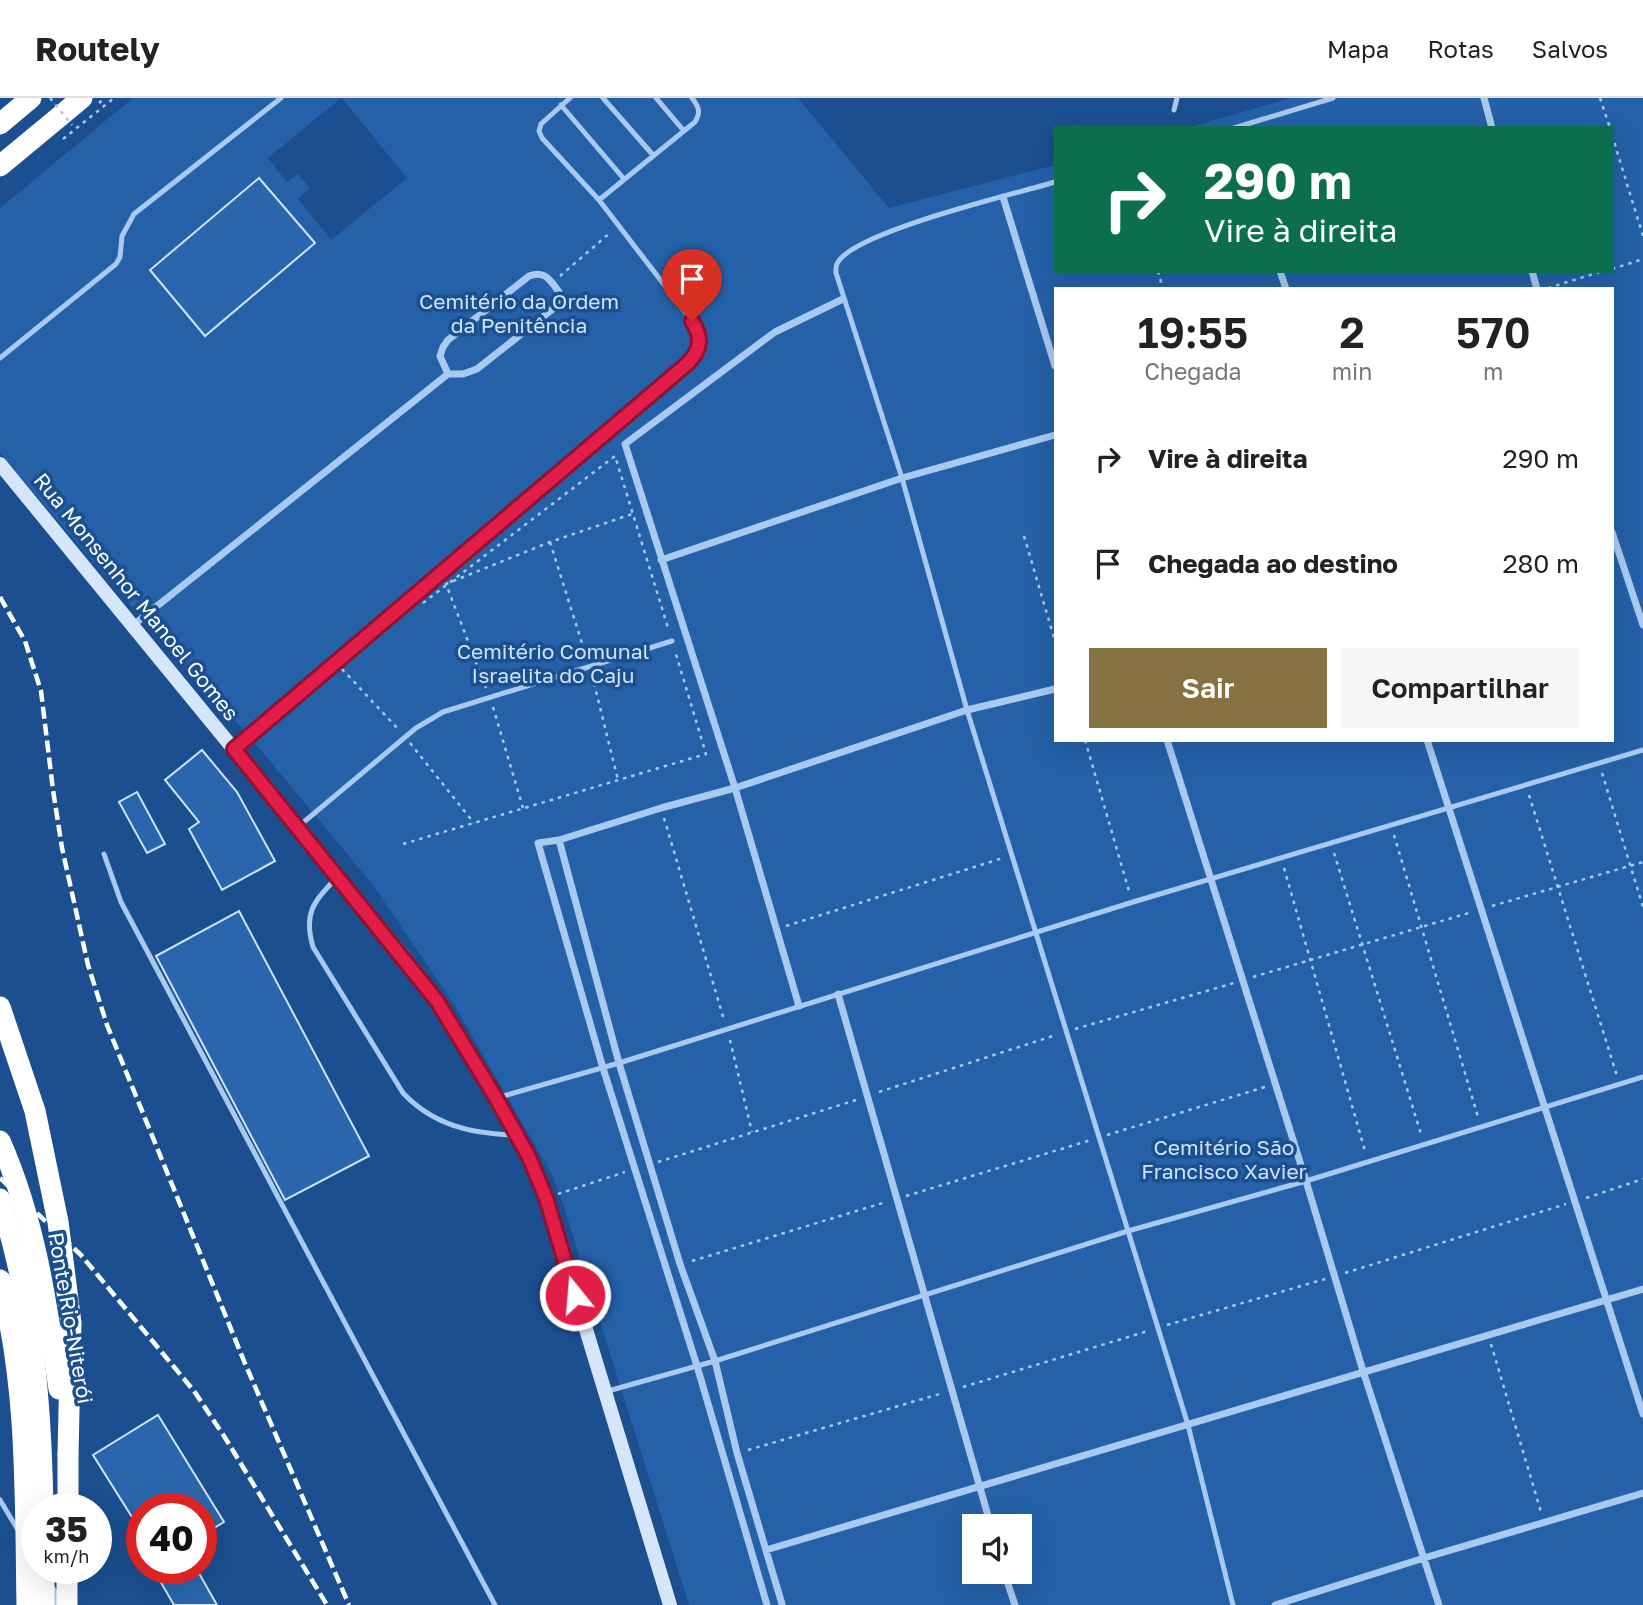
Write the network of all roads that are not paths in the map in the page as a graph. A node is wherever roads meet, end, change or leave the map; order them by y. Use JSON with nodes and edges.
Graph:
{"nodes":[{"id":1,"x":32,"y":98,"type":"edge"},
{"id":2,"x":82,"y":98,"type":"edge"},
{"id":3,"x":281,"y":98,"type":"edge"},
{"id":4,"x":569,"y":98,"type":"edge"},
{"id":5,"x":603,"y":98,"type":"edge"},
{"id":6,"x":656,"y":98,"type":"edge"},
{"id":7,"x":692,"y":98,"type":"edge"},
{"id":8,"x":1177,"y":98,"type":"edge"},
{"id":9,"x":1333,"y":98,"type":"edge"},
{"id":10,"x":1484,"y":98,"type":"edge"},
{"id":11,"x":561,"y":105,"type":"junction"},
{"id":12,"x":1174,"y":110,"type":"dead end"},
{"id":13,"x":0,"y":124,"type":"edge"},
{"id":14,"x":1241,"y":126,"type":"edge"},
{"id":15,"x":1491,"y":126,"type":"edge"},
{"id":16,"x":684,"y":131,"type":"junction"},
{"id":17,"x":653,"y":155,"type":"junction"},
{"id":18,"x":0,"y":166,"type":"edge"},
{"id":19,"x":624,"y":179,"type":"junction"},
{"id":20,"x":1054,"y":182,"type":"edge"},
{"id":21,"x":1003,"y":197,"type":"junction"},
{"id":22,"x":598,"y":200,"type":"junction"},
{"id":23,"x":843,"y":299,"type":"junction"},
{"id":24,"x":0,"y":358,"type":"edge"},
{"id":25,"x":1054,"y":363,"type":"edge"},
{"id":26,"x":448,"y":374,"type":"junction"},
{"id":27,"x":1054,"y":435,"type":"edge"},
{"id":28,"x":0,"y":464,"type":"edge"},
{"id":29,"x":902,"y":478,"type":"junction"},
{"id":30,"x":1614,"y":538,"type":"edge"},
{"id":31,"x":661,"y":560,"type":"junction"},
{"id":32,"x":1643,"y":625,"type":"edge"},
{"id":33,"x":132,"y":627,"type":"junction"},
{"id":34,"x":672,"y":641,"type":"road end"},
{"id":35,"x":1054,"y":689,"type":"edge"},
{"id":36,"x":967,"y":710,"type":"junction"},
{"id":37,"x":1168,"y":742,"type":"edge"},
{"id":38,"x":1428,"y":742,"type":"edge"},
{"id":39,"x":234,"y":749,"type":"junction"},
{"id":40,"x":1643,"y":750,"type":"edge"},
{"id":41,"x":735,"y":788,"type":"junction"},
{"id":42,"x":1448,"y":808,"type":"junction"},
{"id":43,"x":297,"y":827,"type":"junction"},
{"id":44,"x":559,"y":840,"type":"junction"},
{"id":45,"x":104,"y":854,"type":"dead end"},
{"id":46,"x":337,"y":877,"type":"junction"},
{"id":47,"x":1211,"y":879,"type":"junction"},
{"id":48,"x":1035,"y":933,"type":"junction"},
{"id":49,"x":838,"y":994,"type":"junction"},
{"id":50,"x":799,"y":1006,"type":"junction"},
{"id":51,"x":0,"y":1007,"type":"edge"},
{"id":52,"x":620,"y":1063,"type":"junction"},
{"id":53,"x":603,"y":1068,"type":"junction"},
{"id":54,"x":1643,"y":1077,"type":"edge"},
{"id":55,"x":496,"y":1098,"type":"junction"},
{"id":56,"x":1544,"y":1107,"type":"junction"},
{"id":57,"x":517,"y":1135,"type":"junction"},
{"id":58,"x":0,"y":1141,"type":"edge"},
{"id":59,"x":1307,"y":1181,"type":"junction"},
{"id":60,"x":0,"y":1199,"type":"edge"},
{"id":61,"x":1128,"y":1231,"type":"junction"},
{"id":62,"x":0,"y":1280,"type":"edge"},
{"id":63,"x":1643,"y":1289,"type":"edge"},
{"id":64,"x":925,"y":1295,"type":"junction"},
{"id":65,"x":1606,"y":1299,"type":"junction"},
{"id":66,"x":715,"y":1361,"type":"junction"},
{"id":67,"x":697,"y":1366,"type":"junction"},
{"id":68,"x":1363,"y":1371,"type":"junction"},
{"id":69,"x":605,"y":1392,"type":"junction"},
{"id":70,"x":1643,"y":1414,"type":"edge"},
{"id":71,"x":1188,"y":1425,"type":"junction"},
{"id":72,"x":68,"y":1454,"type":"junction"},
{"id":73,"x":979,"y":1486,"type":"junction"},
{"id":74,"x":42,"y":1493,"type":"edge"},
{"id":75,"x":68,"y":1493,"type":"edge"},
{"id":76,"x":1643,"y":1493,"type":"edge"},
{"id":77,"x":0,"y":1500,"type":"edge"},
{"id":78,"x":987,"y":1514,"type":"edge"},
{"id":79,"x":21,"y":1537,"type":"edge"},
{"id":80,"x":766,"y":1550,"type":"junction"},
{"id":81,"x":1423,"y":1558,"type":"junction"},
{"id":82,"x":43,"y":1584,"type":"edge"},
{"id":83,"x":51,"y":1584,"type":"edge"},
{"id":84,"x":67,"y":1584,"type":"edge"},
{"id":85,"x":1008,"y":1584,"type":"edge"},
{"id":86,"x":782,"y":1604,"type":"edge"},
{"id":87,"x":27,"y":1605,"type":"edge"},
{"id":88,"x":44,"y":1605,"type":"edge"},
{"id":89,"x":55,"y":1605,"type":"edge"},
{"id":90,"x":67,"y":1605,"type":"edge"},
{"id":91,"x":495,"y":1605,"type":"edge"},
{"id":92,"x":670,"y":1605,"type":"edge"},
{"id":93,"x":768,"y":1605,"type":"edge"},
{"id":94,"x":1015,"y":1605,"type":"edge"},
{"id":95,"x":1233,"y":1605,"type":"edge"},
{"id":96,"x":1275,"y":1605,"type":"edge"},
{"id":97,"x":1439,"y":1605,"type":"edge"}],
"edges":[{"from":1,"to":13,"type":"highway"},
{"from":2,"to":18,"type":"highway"},
{"from":3,"to":24,"type":"lane"},
{"from":4,"to":11,"type":"lane"},
{"from":5,"to":17,"type":"lane"},
{"from":6,"to":16,"type":"lane"},
{"from":7,"to":16,"type":"lane"},
{"from":8,"to":12,"type":"lane"},
{"from":9,"to":14,"type":"lane"},
{"from":10,"to":15,"type":"street"},
{"from":11,"to":19,"type":"lane"},
{"from":11,"to":22,"type":"lane"},
{"from":16,"to":17,"type":"lane"},
{"from":17,"to":19,"type":"lane"},
{"from":19,"to":22,"type":"lane"},
{"from":20,"to":21,"type":"lane"},
{"from":21,"to":23,"type":"lane"},
{"from":21,"to":25,"type":"street"},
{"from":22,"to":39,"type":"lane"},
{"from":23,"to":29,"type":"lane"},
{"from":23,"to":31,"type":"street"},
{"from":26,"to":26,"type":"street"},
{"from":26,"to":33,"type":"street"},
{"from":27,"to":29,"type":"street"},
{"from":28,"to":33,"type":"street","name":"Rua Monsenhor Manoel Gomes"},
{"from":29,"to":31,"type":"street"},
{"from":29,"to":36,"type":"lane"},
{"from":30,"to":32,"type":"street"},
{"from":31,"to":41,"type":"street"},
{"from":33,"to":39,"type":"street","name":"Rua Monsenhor Manoel Gomes"},
{"from":34,"to":43,"type":"lane"},
{"from":35,"to":36,"type":"street"},
{"from":36,"to":41,"type":"street"},
{"from":36,"to":48,"type":"lane"},
{"from":37,"to":47,"type":"street"},
{"from":38,"to":42,"type":"street"},
{"from":39,"to":43,"type":"street","name":"Rua Monsenhor Manoel Gomes"},
{"from":40,"to":42,"type":"lane"},
{"from":41,"to":44,"type":"street"},
{"from":41,"to":50,"type":"street"},
{"from":42,"to":47,"type":"lane"},
{"from":42,"to":56,"type":"street"},
{"from":43,"to":46,"type":"street","name":"Rua Monsenhor Manoel Gomes"},
{"from":44,"to":52,"type":"street"},
{"from":44,"to":53,"type":"street"},
{"from":45,"to":91,"type":"lane"},
{"from":46,"to":55,"type":"street","name":"Rua Monsenhor Manoel Gomes"},
{"from":46,"to":57,"type":"lane"},
{"from":47,"to":48,"type":"lane"},
{"from":47,"to":59,"type":"street"},
{"from":48,"to":49,"type":"lane"},
{"from":48,"to":61,"type":"lane"},
{"from":49,"to":50,"type":"lane"},
{"from":49,"to":64,"type":"street"},
{"from":50,"to":52,"type":"lane"},
{"from":51,"to":72,"type":"highway","bridge":true},
{"from":52,"to":53,"type":"lane"},
{"from":52,"to":66,"type":"street"},
{"from":53,"to":55,"type":"lane"},
{"from":53,"to":67,"type":"street"},
{"from":54,"to":56,"type":"lane"},
{"from":55,"to":57,"type":"street","name":"Rua Monsenhor Manoel Gomes"},
{"from":56,"to":59,"type":"lane"},
{"from":56,"to":65,"type":"street"},
{"from":57,"to":69,"type":"street","name":"Rua Monsenhor Manoel Gomes"},
{"from":58,"to":72,"type":"highway","name":"Ponte Rio-Niterói","bridge":true},
{"from":59,"to":61,"type":"lane"},
{"from":59,"to":68,"type":"street"},
{"from":60,"to":74,"type":"highway","name":"Ponte Rio-Niterói"},
{"from":61,"to":64,"type":"lane"},
{"from":61,"to":71,"type":"lane"},
{"from":62,"to":87,"type":"highway","bridge":true},
{"from":63,"to":65,"type":"street"},
{"from":64,"to":66,"type":"lane"},
{"from":64,"to":73,"type":"street"},
{"from":65,"to":68,"type":"street"},
{"from":65,"to":70,"type":"street"},
{"from":66,"to":67,"type":"lane"},
{"from":66,"to":80,"type":"street"},
{"from":67,"to":69,"type":"lane"},
{"from":67,"to":93,"type":"street"},
{"from":68,"to":71,"type":"street"},
{"from":68,"to":81,"type":"street"},
{"from":69,"to":92,"type":"street","name":"Rua Monsenhor Manoel Gomes"},
{"from":71,"to":73,"type":"street"},
{"from":71,"to":95,"type":"lane"},
{"from":72,"to":75,"type":"highway","name":"Ponte Rio-Niterói"},
{"from":73,"to":78,"type":"street"},
{"from":73,"to":80,"type":"street"},
{"from":76,"to":81,"type":"street"},
{"from":77,"to":79,"type":"lane"},
{"from":80,"to":86,"type":"street"},
{"from":81,"to":96,"type":"street"},
{"from":81,"to":97,"type":"street"},
{"from":82,"to":88,"type":"highway","bridge":true},
{"from":83,"to":89,"type":"lane"},
{"from":84,"to":90,"type":"highway"},
{"from":85,"to":94,"type":"street"}]}
